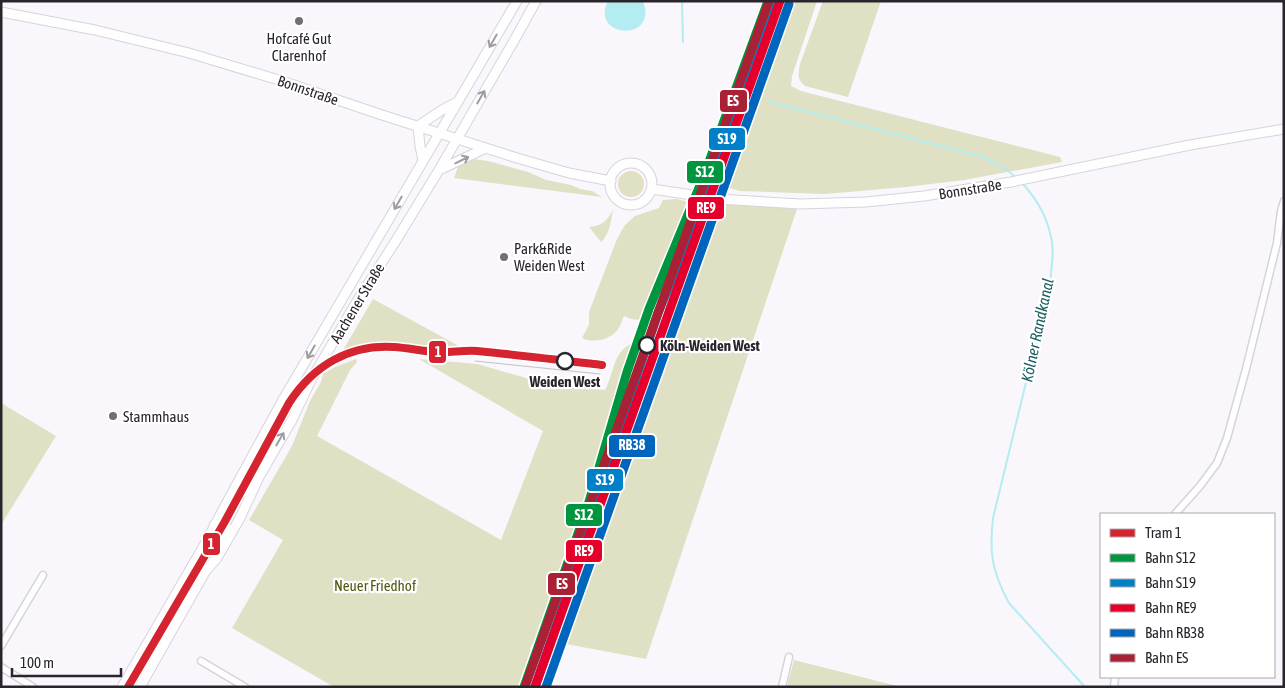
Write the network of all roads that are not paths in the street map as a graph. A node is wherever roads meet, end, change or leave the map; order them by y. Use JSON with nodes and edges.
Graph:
{"nodes":[{"id":1,"x":517,"y":1,"type":"edge"},
{"id":2,"x":536,"y":1,"type":"edge"},
{"id":3,"x":1,"y":12,"type":"edge"},
{"id":4,"x":457,"y":102,"type":"junction"},
{"id":5,"x":418,"y":126,"type":"junction"},
{"id":6,"x":1284,"y":130,"type":"edge"},
{"id":7,"x":440,"y":133,"type":"junction"},
{"id":8,"x":457,"y":139,"type":"junction"},
{"id":9,"x":486,"y":148,"type":"junction"},
{"id":10,"x":423,"y":161,"type":"junction"},
{"id":11,"x":439,"y":170,"type":"junction"},
{"id":12,"x":611,"y":181,"type":"junction"},
{"id":13,"x":652,"y":189,"type":"junction"},
{"id":14,"x":1284,"y":201,"type":"edge"},
{"id":15,"x":1176,"y":513,"type":"edge"},
{"id":16,"x":214,"y":525,"type":"junction"},
{"id":17,"x":221,"y":550,"type":"junction"},
{"id":18,"x":43,"y":575,"type":"dead end"},
{"id":19,"x":1,"y":646,"type":"edge"},
{"id":20,"x":789,"y":657,"type":"dead end"},
{"id":21,"x":201,"y":661,"type":"dead end"},
{"id":22,"x":1,"y":667,"type":"edge"},
{"id":23,"x":33,"y":687,"type":"edge"},
{"id":24,"x":122,"y":687,"type":"edge"},
{"id":25,"x":140,"y":687,"type":"edge"},
{"id":26,"x":245,"y":687,"type":"edge"},
{"id":27,"x":782,"y":687,"type":"edge"}],
"edges":[{"from":1,"to":4,"type":"main road","name":"Aachener Straße","one_way":true},
{"from":8,"to":2,"type":"main road","name":"Aachener Straße","one_way":true},
{"from":3,"to":5,"type":"main road","name":"Bonnstraße"},
{"from":4,"to":5,"type":"main road"},
{"from":4,"to":7,"type":"main road","name":"Aachener Straße"},
{"from":5,"to":7,"type":"main road","name":"Bonnstraße"},
{"from":5,"to":10,"type":"main road"},
{"from":6,"to":13,"type":"main road","name":"Bonnstraße"},
{"from":7,"to":8,"type":"main road","name":"Bonnstraße"},
{"from":7,"to":10,"type":"main road","name":"Aachener Straße"},
{"from":8,"to":9,"type":"main road","name":"Bonnstraße"},
{"from":8,"to":11,"type":"main road","name":"Aachener Straße"},
{"from":11,"to":9,"type":"main road","one_way":true},
{"from":9,"to":12,"type":"main road","name":"Bonnstraße"},
{"from":10,"to":16,"type":"main road","name":"Aachener Straße","one_way":true},
{"from":17,"to":11,"type":"main road","name":"Aachener Straße","one_way":true},
{"from":12,"to":13,"type":"main road"},
{"from":12,"to":13,"type":"main road"},
{"from":14,"to":15,"type":"street"},
{"from":16,"to":17,"type":"main road"},
{"from":16,"to":24,"type":"main road","name":"Aachener Straße"},
{"from":17,"to":25,"type":"main road","name":"Aachener Straße"},
{"from":18,"to":19,"type":"street"},
{"from":20,"to":27,"type":"street"},
{"from":21,"to":26,"type":"street"},
{"from":22,"to":23,"type":"street"}]}
